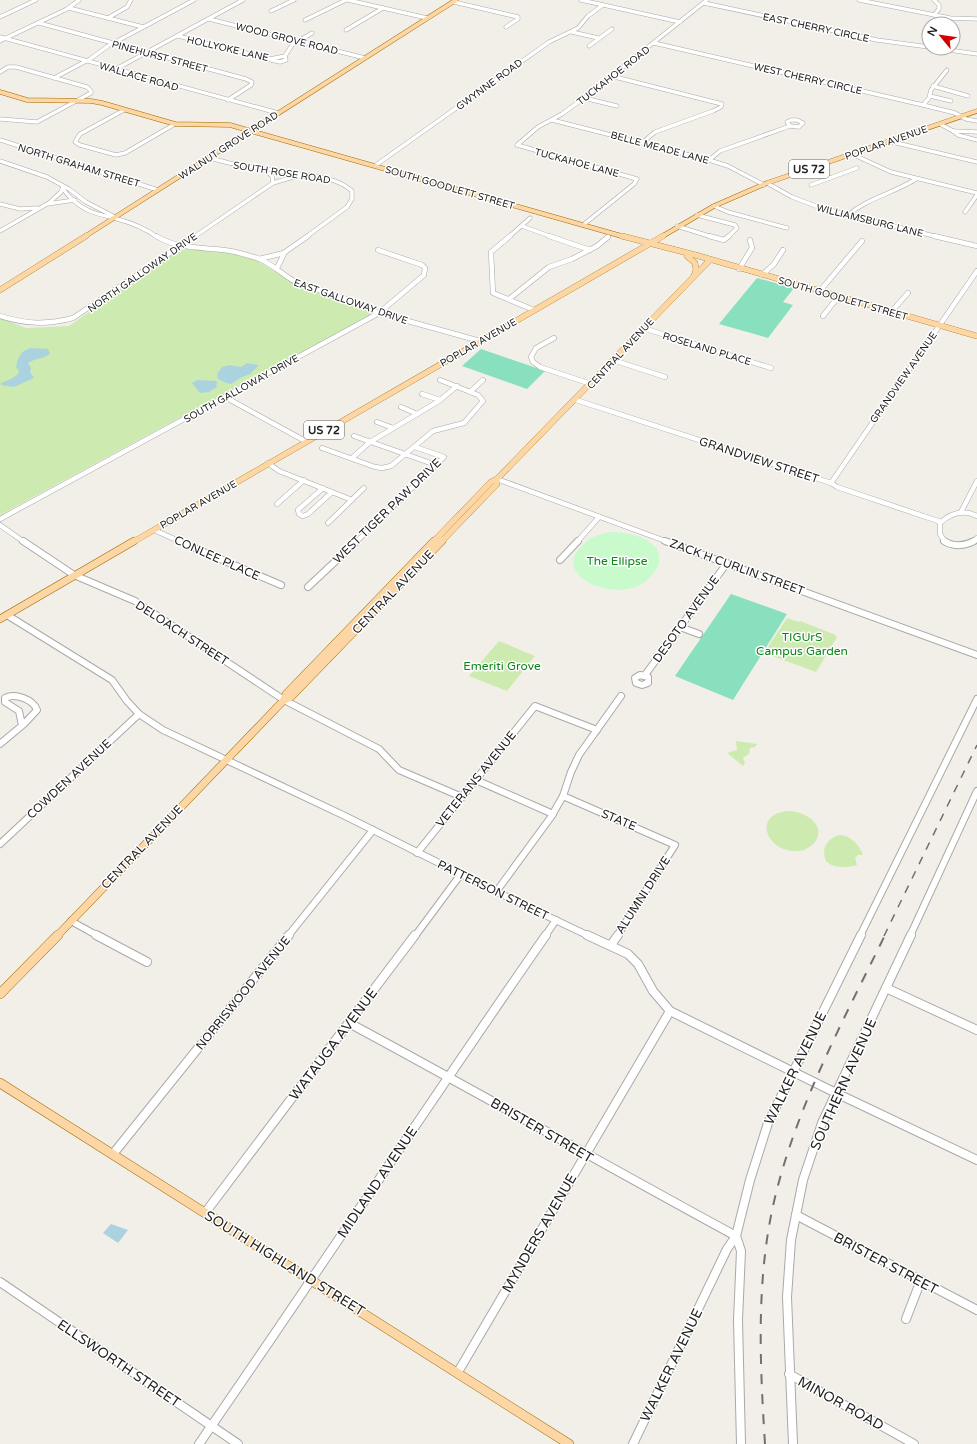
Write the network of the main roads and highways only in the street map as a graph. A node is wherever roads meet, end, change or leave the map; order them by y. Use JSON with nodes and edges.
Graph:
{"nodes":[{"id":1,"x":455,"y":1,"type":"edge"},
{"id":2,"x":0,"y":92,"type":"edge"},
{"id":3,"x":977,"y":111,"type":"edge"},
{"id":4,"x":251,"y":131,"type":"junction"},
{"id":5,"x":666,"y":233,"type":"junction"},
{"id":6,"x":648,"y":243,"type":"junction"},
{"id":7,"x":670,"y":248,"type":"junction"},
{"id":8,"x":687,"y":256,"type":"junction"},
{"id":9,"x":710,"y":260,"type":"junction"},
{"id":10,"x":693,"y":278,"type":"junction"},
{"id":11,"x":0,"y":290,"type":"edge"},
{"id":12,"x":977,"y":336,"type":"edge"},
{"id":13,"x":0,"y":619,"type":"edge"},
{"id":14,"x":0,"y":994,"type":"edge"},
{"id":15,"x":0,"y":1083,"type":"edge"},
{"id":16,"x":569,"y":1444,"type":"edge"}],
"edges":[{"from":1,"to":4,"type":"main road","name":"WALNUT GROVE ROAD"},
{"from":2,"to":4,"type":"main road","name":"SOUTH GOODLETT STREET"},
{"from":3,"to":5,"type":"main road","name":"POPLAR AVENUE","number":"US 72"},
{"from":4,"to":6,"type":"main road","name":"SOUTH GOODLETT STREET"},
{"from":4,"to":11,"type":"main road","name":"WALNUT GROVE ROAD"},
{"from":5,"to":6,"type":"main road","name":"POPLAR AVENUE","number":"US 72"},
{"from":5,"to":7,"type":"main road"},
{"from":6,"to":7,"type":"main road","name":"SOUTH GOODLETT STREET"},
{"from":6,"to":8,"type":"main road","name":"SOUTH GOODLETT STREET"},
{"from":6,"to":13,"type":"main road","name":"POPLAR AVENUE","number":"US 72"},
{"from":7,"to":9,"type":"main road","name":"SOUTH GOODLETT STREET"},
{"from":8,"to":9,"type":"main road","name":"SOUTH GOODLETT STREET"},
{"from":8,"to":10,"type":"main road"},
{"from":9,"to":10,"type":"main road","name":"CENTRAL AVENUE"},
{"from":9,"to":12,"type":"main road","name":"SOUTH GOODLETT STREET"},
{"from":10,"to":14,"type":"main road","name":"CENTRAL AVENUE"},
{"from":15,"to":16,"type":"main road","name":"SOUTH HIGHLAND STREET"}]}
